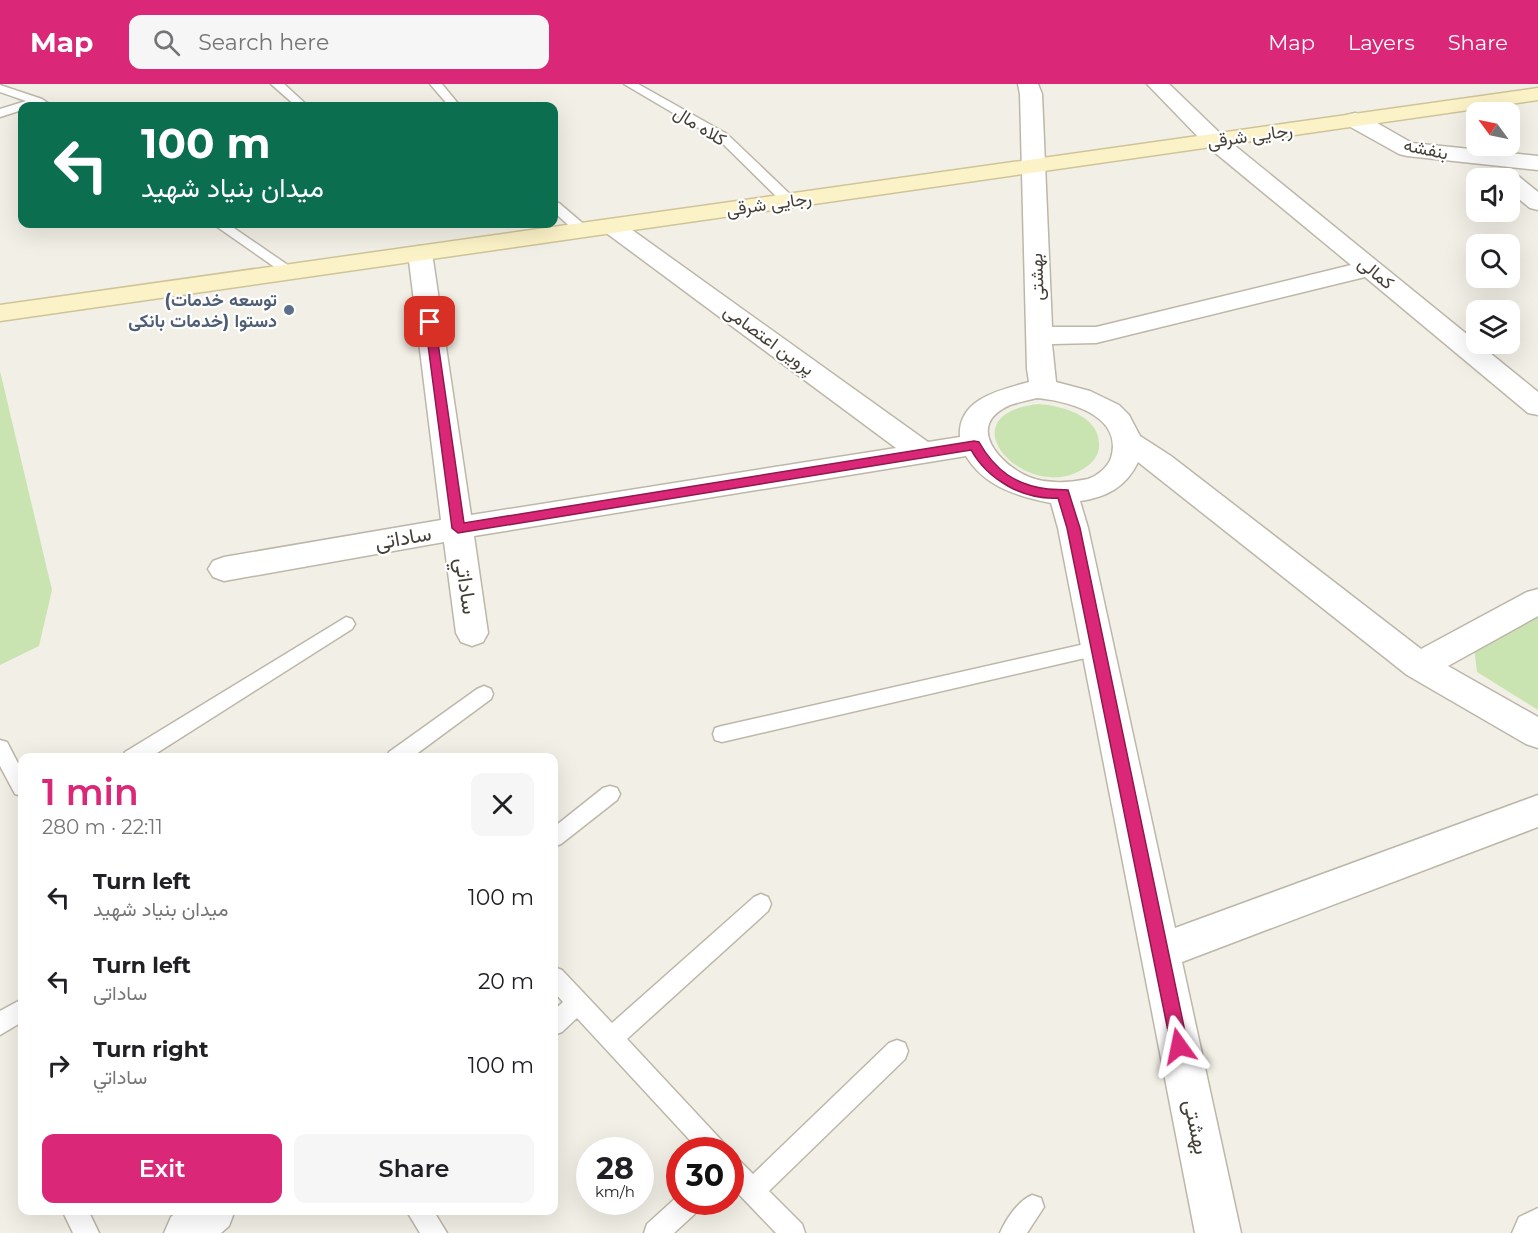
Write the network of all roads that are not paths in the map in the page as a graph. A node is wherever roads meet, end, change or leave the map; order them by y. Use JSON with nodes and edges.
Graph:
{"nodes":[{"id":1,"x":277,"y":84,"type":"edge"},
{"id":2,"x":436,"y":84,"type":"edge"},
{"id":3,"x":630,"y":84,"type":"edge"},
{"id":4,"x":1028,"y":84,"type":"edge"},
{"id":5,"x":1157,"y":84,"type":"edge"},
{"id":6,"x":0,"y":88,"type":"edge"},
{"id":7,"x":1538,"y":94,"type":"edge"},
{"id":8,"x":37,"y":102,"type":"edge"},
{"id":9,"x":297,"y":102,"type":"edge"},
{"id":10,"x":452,"y":102,"type":"edge"},
{"id":11,"x":18,"y":109,"type":"edge"},
{"id":12,"x":0,"y":113,"type":"edge"},
{"id":13,"x":1355,"y":120,"type":"junction"},
{"id":14,"x":1215,"y":141,"type":"junction"},
{"id":15,"x":1483,"y":158,"type":"junction"},
{"id":16,"x":1538,"y":163,"type":"edge"},
{"id":17,"x":1034,"y":165,"type":"junction"},
{"id":18,"x":1495,"y":168,"type":"edge"},
{"id":19,"x":1520,"y":189,"type":"edge"},
{"id":20,"x":789,"y":201,"type":"junction"},
{"id":21,"x":1538,"y":203,"type":"edge"},
{"id":22,"x":558,"y":209,"type":"edge"},
{"id":23,"x":613,"y":226,"type":"junction"},
{"id":24,"x":226,"y":228,"type":"edge"},
{"id":25,"x":582,"y":230,"type":"junction"},
{"id":26,"x":420,"y":253,"type":"junction"},
{"id":27,"x":1370,"y":268,"type":"junction"},
{"id":28,"x":291,"y":272,"type":"junction"},
{"id":29,"x":0,"y":313,"type":"edge"},
{"id":30,"x":1039,"y":336,"type":"junction"},
{"id":31,"x":1044,"y":389,"type":"junction"},
{"id":32,"x":1538,"y":406,"type":"edge"},
{"id":33,"x":1128,"y":442,"type":"junction"},
{"id":34,"x":974,"y":445,"type":"junction"},
{"id":35,"x":924,"y":454,"type":"junction"},
{"id":36,"x":1063,"y":493,"type":"junction"},
{"id":37,"x":458,"y":528,"type":"junction"},
{"id":38,"x":224,"y":569,"type":"dead end"},
{"id":39,"x":1538,"y":601,"type":"edge"},
{"id":40,"x":346,"y":624,"type":"dead end"},
{"id":41,"x":472,"y":633,"type":"dead end"},
{"id":42,"x":1098,"y":648,"type":"junction"},
{"id":43,"x":1419,"y":666,"type":"junction"},
{"id":44,"x":484,"y":694,"type":"dead end"},
{"id":45,"x":722,"y":734,"type":"dead end"},
{"id":46,"x":1538,"y":734,"type":"edge"},
{"id":47,"x":0,"y":747,"type":"edge"},
{"id":48,"x":140,"y":753,"type":"edge"},
{"id":49,"x":403,"y":753,"type":"edge"},
{"id":50,"x":18,"y":781,"type":"edge"},
{"id":51,"x":610,"y":794,"type":"dead end"},
{"id":52,"x":1538,"y":811,"type":"edge"},
{"id":53,"x":558,"y":835,"type":"edge"},
{"id":54,"x":761,"y":904,"type":"dead end"},
{"id":55,"x":1160,"y":952,"type":"junction"},
{"id":56,"x":558,"y":981,"type":"edge"},
{"id":57,"x":578,"y":1003,"type":"junction"},
{"id":58,"x":18,"y":1013,"type":"edge"},
{"id":59,"x":558,"y":1020,"type":"edge"},
{"id":60,"x":0,"y":1024,"type":"edge"},
{"id":61,"x":611,"y":1039,"type":"junction"},
{"id":62,"x":897,"y":1051,"type":"dead end"},
{"id":63,"x":703,"y":1137,"type":"edge"},
{"id":64,"x":744,"y":1181,"type":"edge"},
{"id":65,"x":753,"y":1190,"type":"junction"},
{"id":66,"x":1032,"y":1207,"type":"dead end"},
{"id":67,"x":77,"y":1215,"type":"edge"},
{"id":68,"x":207,"y":1215,"type":"edge"},
{"id":69,"x":422,"y":1215,"type":"edge"},
{"id":70,"x":675,"y":1215,"type":"edge"},
{"id":71,"x":87,"y":1233,"type":"edge"},
{"id":72,"x":187,"y":1233,"type":"edge"},
{"id":73,"x":435,"y":1233,"type":"edge"},
{"id":74,"x":656,"y":1233,"type":"edge"},
{"id":75,"x":793,"y":1233,"type":"edge"},
{"id":76,"x":1012,"y":1233,"type":"edge"},
{"id":77,"x":1218,"y":1233,"type":"edge"}],
"edges":[{"from":1,"to":9,"type":"lane"},
{"from":2,"to":10,"type":"lane"},
{"from":3,"to":20,"type":"lane","name":"کلاه مال"},
{"from":4,"to":17,"type":"street","name":"بهشتی"},
{"from":5,"to":14,"type":"street","name":"کمالی"},
{"from":6,"to":8,"type":"lane"},
{"from":7,"to":13,"type":"street","name":"رجایی شرقی"},
{"from":11,"to":12,"type":"lane"},
{"from":13,"to":14,"type":"street","name":"رجایی شرقی"},
{"from":13,"to":15,"type":"street","name":"بنفشه"},
{"from":14,"to":17,"type":"street","name":"رجایی شرقی"},
{"from":14,"to":27,"type":"street","name":"کمالی"},
{"from":15,"to":16,"type":"street","name":"بنفشه"},
{"from":15,"to":18,"type":"street"},
{"from":17,"to":20,"type":"street","name":"رجایی شرقی"},
{"from":17,"to":30,"type":"street","name":"بهشتی"},
{"from":19,"to":21,"type":"street"},
{"from":20,"to":23,"type":"street","name":"رجایی شرقی"},
{"from":22,"to":25,"type":"lane"},
{"from":23,"to":25,"type":"street","name":"رجایی شرقی"},
{"from":23,"to":35,"type":"street","name":"پروین اعتصامی"},
{"from":24,"to":28,"type":"lane"},
{"from":25,"to":26,"type":"street","name":"رجایی شرقی"},
{"from":26,"to":28,"type":"street","name":"رجایی شرقی"},
{"from":26,"to":37,"type":"street","name":"ساداتي"},
{"from":27,"to":30,"type":"street"},
{"from":27,"to":32,"type":"street","name":"کمالی"},
{"from":28,"to":29,"type":"street","name":"رجایی شرقی"},
{"from":30,"to":31,"type":"street","name":"بهشتی"},
{"from":31,"to":33,"type":"street"},
{"from":31,"to":34,"type":"street"},
{"from":33,"to":36,"type":"street"},
{"from":33,"to":43,"type":"street"},
{"from":34,"to":35,"type":"street","name":"ساداتی"},
{"from":34,"to":36,"type":"street"},
{"from":35,"to":37,"type":"street","name":"ساداتی"},
{"from":36,"to":42,"type":"street","name":"بهشتی"},
{"from":37,"to":38,"type":"street","name":"ساداتی"},
{"from":37,"to":41,"type":"street","name":"ساداتي"},
{"from":39,"to":43,"type":"street"},
{"from":40,"to":48,"type":"lane"},
{"from":42,"to":45,"type":"lane"},
{"from":42,"to":55,"type":"street","name":"بهشتی"},
{"from":43,"to":46,"type":"street"},
{"from":44,"to":49,"type":"lane"},
{"from":47,"to":50,"type":"lane"},
{"from":51,"to":53,"type":"lane"},
{"from":52,"to":55,"type":"street"},
{"from":54,"to":61,"type":"lane"},
{"from":55,"to":77,"type":"street","name":"بهشتی"},
{"from":56,"to":57,"type":"lane"},
{"from":57,"to":59,"type":"lane"},
{"from":57,"to":61,"type":"lane"},
{"from":58,"to":60,"type":"lane"},
{"from":61,"to":63,"type":"lane"},
{"from":62,"to":65,"type":"lane"},
{"from":64,"to":65,"type":"lane"},
{"from":65,"to":75,"type":"lane"},
{"from":66,"to":76,"type":"lane"},
{"from":67,"to":71,"type":"lane"},
{"from":68,"to":72,"type":"street"},
{"from":69,"to":73,"type":"lane"},
{"from":70,"to":74,"type":"lane"}]}
